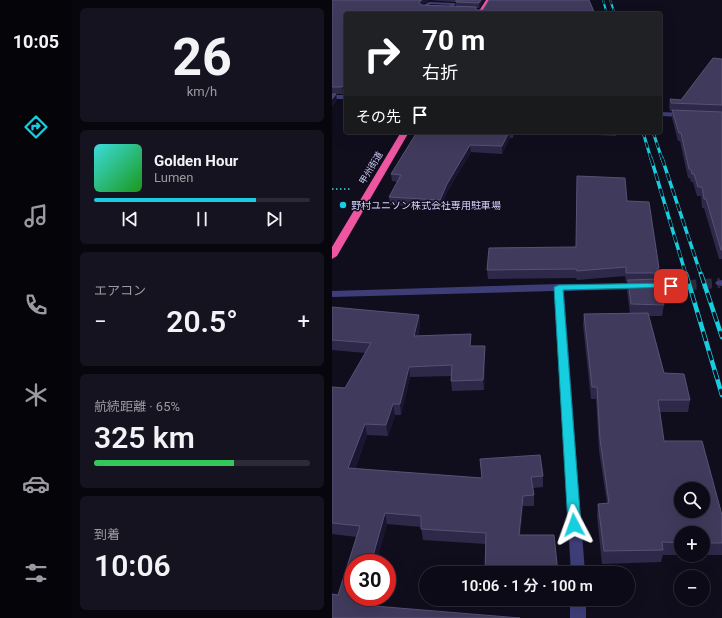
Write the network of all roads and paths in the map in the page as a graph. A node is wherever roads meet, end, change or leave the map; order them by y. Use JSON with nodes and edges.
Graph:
{"nodes":[{"id":1,"x":489,"y":0,"type":"edge"},
{"id":2,"x":449,"y":9,"type":"junction"},
{"id":3,"x":456,"y":9,"type":"edge"},
{"id":4,"x":479,"y":11,"type":"edge"},
{"id":5,"x":332,"y":96,"type":"edge"},
{"id":6,"x":344,"y":97,"type":"edge"},
{"id":7,"x":662,"y":114,"type":"edge"},
{"id":8,"x":690,"y":115,"type":"edge"},
{"id":9,"x":404,"y":134,"type":"edge"},
{"id":10,"x":332,"y":256,"type":"edge"},
{"id":11,"x":671,"y":286,"type":"tunnel mouth"},
{"id":12,"x":559,"y":287,"type":"junction"},
{"id":13,"x":332,"y":294,"type":"edge"},
{"id":14,"x":578,"y":566,"type":"edge"},
{"id":15,"x":578,"y":606,"type":"edge"},
{"id":16,"x":578,"y":618,"type":"edge"}],
"edges":[{"from":1,"to":4,"type":"highway"},
{"from":2,"to":2,"type":"street"},
{"from":2,"to":3,"type":"street"},
{"from":5,"to":6,"type":"street"},
{"from":7,"to":8,"type":"street"},
{"from":9,"to":10,"type":"highway","name":"甲州街道"},
{"from":11,"to":12,"type":"street"},
{"from":12,"to":13,"type":"street"},
{"from":12,"to":14,"type":"street"},
{"from":15,"to":16,"type":"street"}]}
